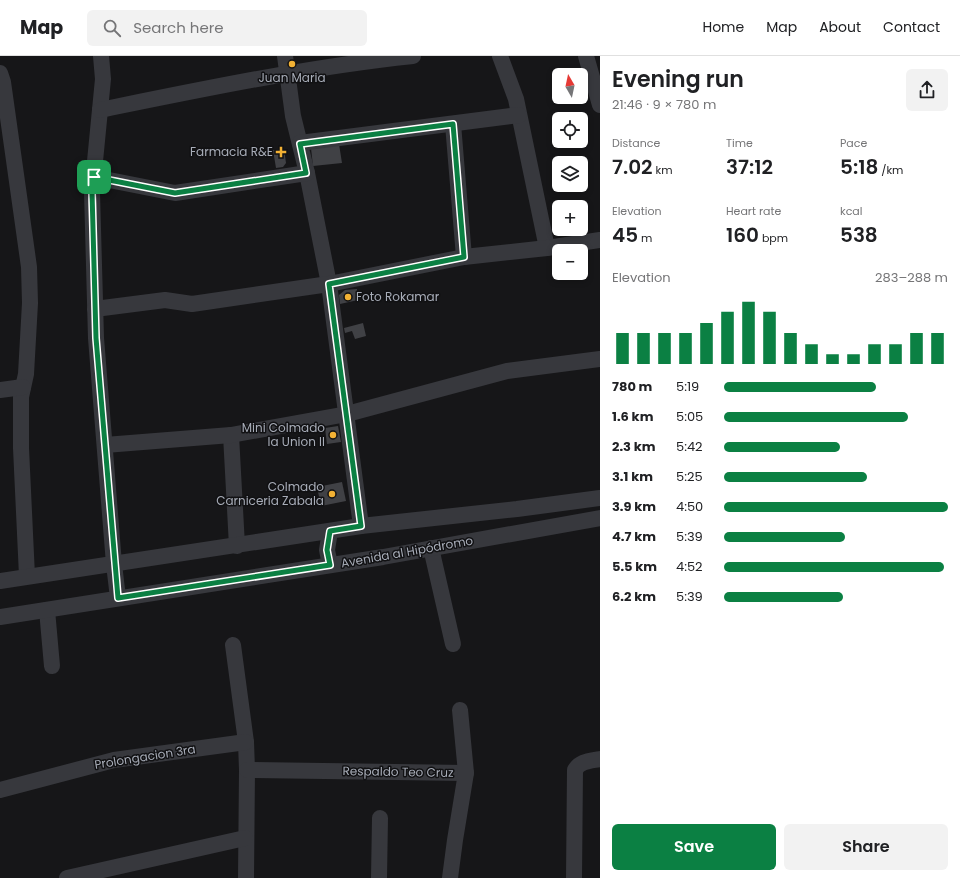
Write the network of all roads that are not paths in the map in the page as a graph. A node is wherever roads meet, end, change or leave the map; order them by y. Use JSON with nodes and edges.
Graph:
{"nodes":[{"id":1,"x":101,"y":56,"type":"edge"},
{"id":2,"x":285,"y":56,"type":"edge"},
{"id":3,"x":413,"y":56,"type":"edge"},
{"id":4,"x":500,"y":56,"type":"edge"},
{"id":5,"x":586,"y":56,"type":"edge"},
{"id":6,"x":0,"y":73,"type":"edge"},
{"id":7,"x":286,"y":74,"type":"junction"},
{"id":8,"x":600,"y":105,"type":"edge"},
{"id":9,"x":100,"y":110,"type":"junction"},
{"id":10,"x":519,"y":115,"type":"junction"},
{"id":11,"x":453,"y":124,"type":"junction"},
{"id":12,"x":300,"y":144,"type":"junction"},
{"id":13,"x":306,"y":173,"type":"junction"},
{"id":14,"x":94,"y":177,"type":"junction"},
{"id":15,"x":600,"y":240,"type":"edge"},
{"id":16,"x":547,"y":248,"type":"junction"},
{"id":17,"x":464,"y":257,"type":"junction"},
{"id":18,"x":329,"y":284,"type":"junction"},
{"id":19,"x":95,"y":309,"type":"junction"},
{"id":20,"x":600,"y":359,"type":"edge"},
{"id":21,"x":23,"y":387,"type":"junction"},
{"id":22,"x":0,"y":390,"type":"edge"},
{"id":23,"x":347,"y":414,"type":"junction"},
{"id":24,"x":231,"y":435,"type":"junction"},
{"id":25,"x":105,"y":445,"type":"junction"},
{"id":26,"x":600,"y":498,"type":"edge"},
{"id":27,"x":600,"y":518,"type":"edge"},
{"id":28,"x":361,"y":526,"type":"junction"},
{"id":29,"x":330,"y":531,"type":"junction"},
{"id":30,"x":237,"y":546,"type":"junction"},
{"id":31,"x":431,"y":548,"type":"junction"},
{"id":32,"x":114,"y":564,"type":"junction"},
{"id":33,"x":330,"y":565,"type":"junction"},
{"id":34,"x":27,"y":576,"type":"junction"},
{"id":35,"x":0,"y":581,"type":"edge"},
{"id":36,"x":118,"y":598,"type":"junction"},
{"id":37,"x":47,"y":610,"type":"junction"},
{"id":38,"x":0,"y":617,"type":"edge"},
{"id":39,"x":453,"y":644,"type":"dead end"},
{"id":40,"x":233,"y":646,"type":"dead end"},
{"id":41,"x":52,"y":666,"type":"dead end"},
{"id":42,"x":460,"y":710,"type":"dead end"},
{"id":43,"x":246,"y":742,"type":"junction"},
{"id":44,"x":600,"y":759,"type":"edge"},
{"id":45,"x":247,"y":770,"type":"junction"},
{"id":46,"x":466,"y":773,"type":"junction"},
{"id":47,"x":0,"y":790,"type":"edge"},
{"id":48,"x":380,"y":818,"type":"dead end"},
{"id":49,"x":246,"y":838,"type":"junction"},
{"id":50,"x":67,"y":878,"type":"edge"},
{"id":51,"x":246,"y":878,"type":"edge"},
{"id":52,"x":379,"y":878,"type":"edge"},
{"id":53,"x":450,"y":878,"type":"edge"},
{"id":54,"x":574,"y":878,"type":"edge"}],
"edges":[{"from":1,"to":9,"type":"street"},
{"from":2,"to":7,"type":"street"},
{"from":3,"to":7,"type":"street"},
{"from":4,"to":10,"type":"street"},
{"from":5,"to":8,"type":"street"},
{"from":6,"to":21,"type":"street"},
{"from":7,"to":9,"type":"street"},
{"from":7,"to":12,"type":"street"},
{"from":9,"to":14,"type":"street"},
{"from":10,"to":11,"type":"street"},
{"from":10,"to":16,"type":"street"},
{"from":11,"to":12,"type":"street"},
{"from":11,"to":17,"type":"street"},
{"from":12,"to":13,"type":"street"},
{"from":13,"to":14,"type":"street"},
{"from":13,"to":18,"type":"street"},
{"from":14,"to":19,"type":"street"},
{"from":15,"to":16,"type":"street"},
{"from":16,"to":17,"type":"street"},
{"from":17,"to":18,"type":"street"},
{"from":18,"to":19,"type":"street"},
{"from":18,"to":23,"type":"street"},
{"from":19,"to":25,"type":"street"},
{"from":20,"to":23,"type":"street"},
{"from":21,"to":22,"type":"street"},
{"from":21,"to":34,"type":"street"},
{"from":23,"to":24,"type":"street"},
{"from":23,"to":28,"type":"street"},
{"from":24,"to":25,"type":"street"},
{"from":24,"to":30,"type":"street"},
{"from":25,"to":32,"type":"street"},
{"from":26,"to":28,"type":"street"},
{"from":27,"to":31,"type":"street","name":"Avenida al Hipódromo"},
{"from":28,"to":29,"type":"street"},
{"from":29,"to":30,"type":"street"},
{"from":29,"to":33,"type":"street"},
{"from":30,"to":32,"type":"street"},
{"from":31,"to":33,"type":"street","name":"Avenida al Hipódromo"},
{"from":31,"to":39,"type":"street"},
{"from":32,"to":34,"type":"street"},
{"from":32,"to":36,"type":"street"},
{"from":33,"to":36,"type":"street","name":"Avenida al Hipódromo"},
{"from":34,"to":35,"type":"street"},
{"from":36,"to":37,"type":"street","name":"Avenida al Hipódromo"},
{"from":37,"to":38,"type":"street","name":"Avenida al Hipódromo"},
{"from":37,"to":41,"type":"street"},
{"from":40,"to":43,"type":"street"},
{"from":42,"to":46,"type":"street"},
{"from":43,"to":45,"type":"street"},
{"from":43,"to":47,"type":"street","name":"Prolongacion 3ra"},
{"from":44,"to":54,"type":"street"},
{"from":45,"to":46,"type":"street","name":"Respaldo Teo Cruz"},
{"from":45,"to":49,"type":"street"},
{"from":46,"to":53,"type":"street","name":"Respaldo Teo Cruz"},
{"from":48,"to":52,"type":"street"},
{"from":49,"to":50,"type":"street"},
{"from":49,"to":51,"type":"street"}]}
